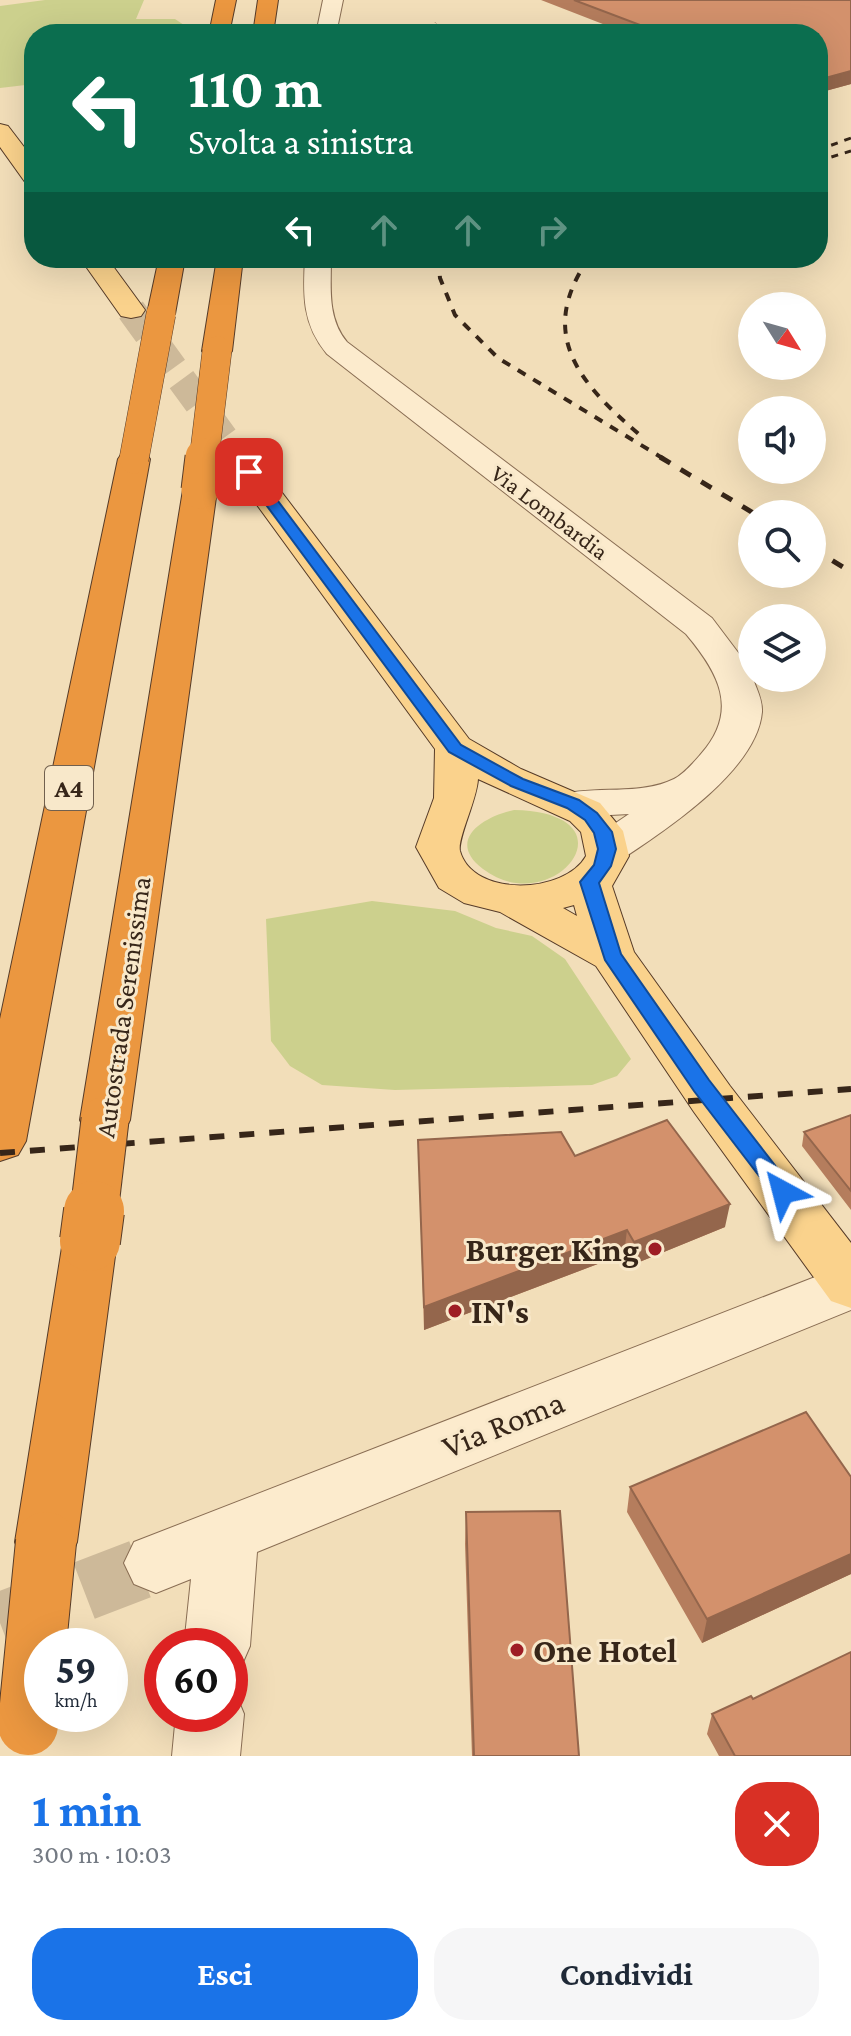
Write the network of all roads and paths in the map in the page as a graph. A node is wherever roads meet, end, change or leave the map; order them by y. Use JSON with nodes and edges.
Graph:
{"nodes":[{"id":1,"x":226,"y":0,"type":"edge"},
{"id":2,"x":268,"y":0,"type":"edge"},
{"id":3,"x":333,"y":0,"type":"edge"},
{"id":4,"x":221,"y":24,"type":"edge"},
{"id":5,"x":264,"y":24,"type":"edge"},
{"id":6,"x":328,"y":24,"type":"edge"},
{"id":7,"x":0,"y":131,"type":"edge"},
{"id":8,"x":24,"y":163,"type":"edge"},
{"id":9,"x":103,"y":268,"type":"edge"},
{"id":10,"x":167,"y":268,"type":"edge"},
{"id":11,"x":229,"y":268,"type":"edge"},
{"id":12,"x":318,"y":268,"type":"edge"},
{"id":13,"x":146,"y":312,"type":"junction"},
{"id":14,"x":249,"y":472,"type":"tunnel mouth"},
{"id":15,"x":455,"y":748,"type":"junction"},
{"id":16,"x":704,"y":776,"type":"junction"},
{"id":17,"x":560,"y":799,"type":"junction"},
{"id":18,"x":450,"y":816,"type":"junction"},
{"id":19,"x":598,"y":866,"type":"junction"},
{"id":20,"x":515,"y":901,"type":"junction"},
{"id":21,"x":612,"y":955,"type":"junction"},
{"id":22,"x":2,"y":1129,"type":"edge"},
{"id":23,"x":851,"y":1286,"type":"edge"},
{"id":24,"x":227,"y":1536,"type":"junction"},
{"id":25,"x":156,"y":1563,"type":"tunnel mouth"},
{"id":26,"x":219,"y":1628,"type":"edge"},
{"id":27,"x":208,"y":1732,"type":"edge"},
{"id":28,"x":25,"y":1740,"type":"edge"},
{"id":29,"x":206,"y":1756,"type":"edge"}],
"edges":[{"from":1,"to":4,"type":"highway"},
{"from":2,"to":5,"type":"highway"},
{"from":3,"to":6,"type":"street"},
{"from":7,"to":8,"type":"main road"},
{"from":9,"to":13,"type":"main road"},
{"from":10,"to":13,"type":"highway","number":"A4"},
{"from":11,"to":28,"type":"highway","name":"Autostrada Serenissima","bridge":true},
{"from":12,"to":16,"type":"street","name":"Via Lombardia"},
{"from":13,"to":22,"type":"highway","number":"A4","bridge":true},
{"from":14,"to":15,"type":"main road"},
{"from":15,"to":17,"type":"main road"},
{"from":15,"to":18,"type":"main road"},
{"from":16,"to":17,"type":"street","name":"Via Lombardia"},
{"from":16,"to":19,"type":"street","name":"Via Lombardia"},
{"from":17,"to":18,"type":"main road"},
{"from":17,"to":19,"type":"main road"},
{"from":18,"to":20,"type":"main road"},
{"from":19,"to":20,"type":"main road"},
{"from":19,"to":21,"type":"main road"},
{"from":20,"to":21,"type":"main road"},
{"from":21,"to":23,"type":"main road"},
{"from":23,"to":24,"type":"street","name":"Via Roma"},
{"from":24,"to":25,"type":"street","name":"Via Roma"},
{"from":24,"to":26,"type":"street"},
{"from":27,"to":29,"type":"street"}]}
